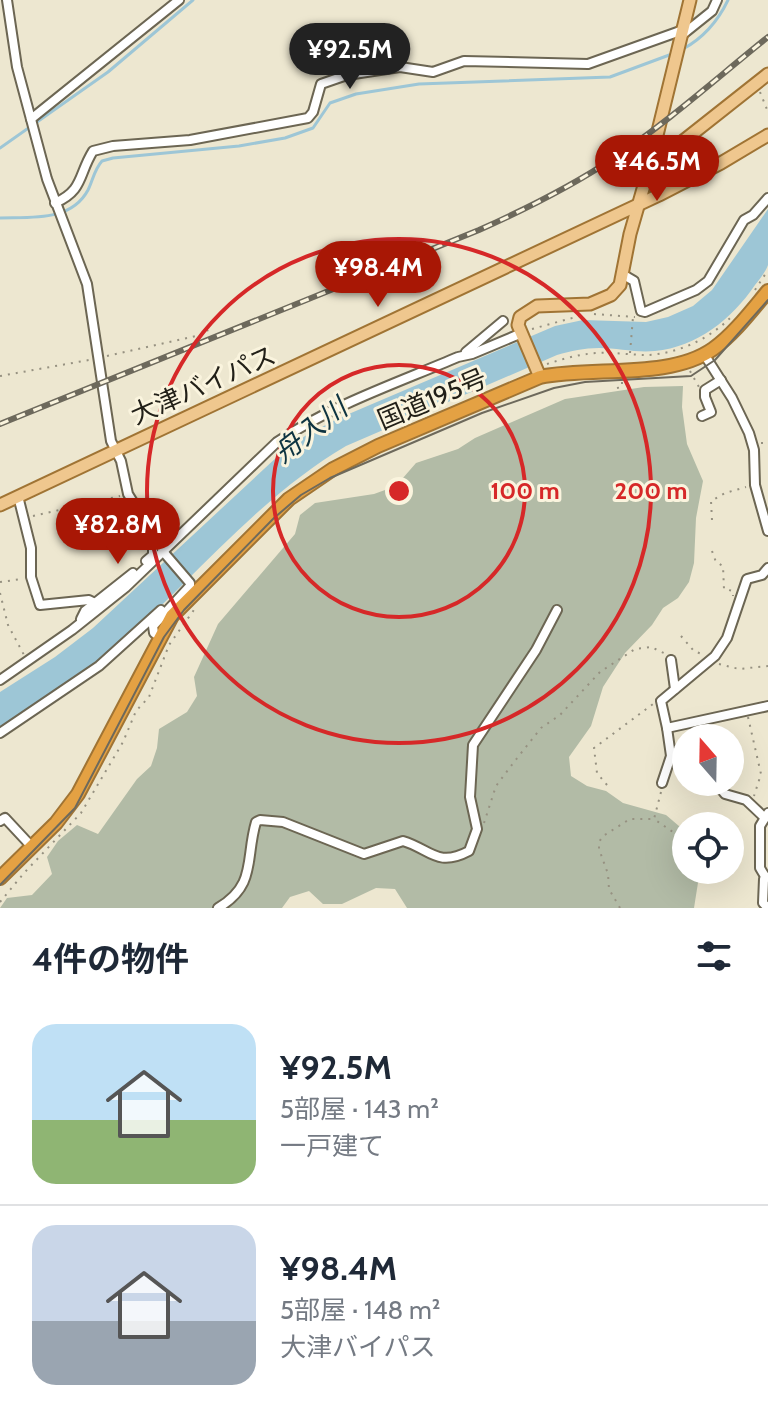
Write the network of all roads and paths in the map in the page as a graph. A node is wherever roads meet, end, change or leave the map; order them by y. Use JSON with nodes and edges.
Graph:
{"nodes":[{"id":1,"x":7,"y":0,"type":"edge"},
{"id":2,"x":179,"y":0,"type":"edge"},
{"id":3,"x":690,"y":0,"type":"edge"},
{"id":4,"x":717,"y":0,"type":"edge"},
{"id":5,"x":682,"y":33,"type":"junction"},
{"id":6,"x":768,"y":74,"type":"edge"},
{"id":7,"x":757,"y":83,"type":"junction"},
{"id":8,"x":768,"y":112,"type":"edge"},
{"id":9,"x":31,"y":119,"type":"junction"},
{"id":10,"x":768,"y":135,"type":"edge"},
{"id":11,"x":649,"y":168,"type":"junction"},
{"id":12,"x":768,"y":190,"type":"edge"},
{"id":13,"x":768,"y":198,"type":"edge"},
{"id":14,"x":55,"y":203,"type":"junction"},
{"id":15,"x":638,"y":204,"type":"junction"},
{"id":16,"x":744,"y":220,"type":"junction"},
{"id":17,"x":768,"y":270,"type":"edge"},
{"id":18,"x":622,"y":274,"type":"junction"},
{"id":19,"x":768,"y":291,"type":"edge"},
{"id":20,"x":753,"y":292,"type":"dead end"},
{"id":21,"x":735,"y":314,"type":"dead end"},
{"id":22,"x":641,"y":317,"type":"dead end"},
{"id":23,"x":632,"y":318,"type":"junction"},
{"id":24,"x":503,"y":321,"type":"dead end"},
{"id":25,"x":522,"y":335,"type":"junction"},
{"id":26,"x":630,"y":354,"type":"junction"},
{"id":27,"x":704,"y":354,"type":"junction"},
{"id":28,"x":458,"y":357,"type":"junction"},
{"id":29,"x":537,"y":370,"type":"junction"},
{"id":30,"x":690,"y":370,"type":"dead end"},
{"id":31,"x":622,"y":376,"type":"dead end"},
{"id":32,"x":721,"y":380,"type":"junction"},
{"id":33,"x":617,"y":388,"type":"dead end"},
{"id":34,"x":705,"y":393,"type":"junction"},
{"id":35,"x":702,"y":416,"type":"dead end"},
{"id":36,"x":114,"y":450,"type":"junction"},
{"id":37,"x":755,"y":485,"type":"junction"},
{"id":38,"x":18,"y":496,"type":"junction"},
{"id":39,"x":129,"y":496,"type":"junction"},
{"id":40,"x":0,"y":505,"type":"edge"},
{"id":41,"x":766,"y":518,"type":"edge"},
{"id":42,"x":24,"y":519,"type":"junction"},
{"id":43,"x":712,"y":520,"type":"dead end"},
{"id":44,"x":768,"y":531,"type":"edge"},
{"id":45,"x":712,"y":551,"type":"dead end"},
{"id":46,"x":165,"y":553,"type":"junction"},
{"id":47,"x":768,"y":568,"type":"edge"},
{"id":48,"x":31,"y":577,"type":"junction"},
{"id":49,"x":0,"y":582,"type":"edge"},
{"id":50,"x":190,"y":582,"type":"junction"},
{"id":51,"x":0,"y":593,"type":"edge"},
{"id":52,"x":742,"y":599,"type":"junction"},
{"id":53,"x":95,"y":603,"type":"junction"},
{"id":54,"x":557,"y":610,"type":"dead end"},
{"id":55,"x":79,"y":624,"type":"junction"},
{"id":56,"x":681,"y":636,"type":"dead end"},
{"id":57,"x":160,"y":637,"type":"junction"},
{"id":58,"x":671,"y":660,"type":"joint"},
{"id":59,"x":27,"y":661,"type":"junction"},
{"id":60,"x":710,"y":662,"type":"junction"},
{"id":61,"x":768,"y":666,"type":"edge"},
{"id":62,"x":0,"y":680,"type":"edge"},
{"id":63,"x":675,"y":689,"type":"junction"},
{"id":64,"x":664,"y":696,"type":"junction"},
{"id":65,"x":768,"y":706,"type":"edge"},
{"id":66,"x":746,"y":711,"type":"junction"},
{"id":67,"x":667,"y":728,"type":"junction"},
{"id":68,"x":0,"y":733,"type":"edge"},
{"id":69,"x":662,"y":783,"type":"joint"},
{"id":70,"x":607,"y":785,"type":"dead end"},
{"id":71,"x":732,"y":796,"type":"edge"},
{"id":72,"x":751,"y":805,"type":"junction"},
{"id":73,"x":766,"y":816,"type":"edge"},
{"id":74,"x":654,"y":819,"type":"junction"},
{"id":75,"x":0,"y":821,"type":"edge"},
{"id":76,"x":477,"y":829,"type":"junction"},
{"id":77,"x":672,"y":831,"type":"edge"},
{"id":78,"x":32,"y":847,"type":"junction"},
{"id":79,"x":767,"y":877,"type":"edge"},
{"id":80,"x":0,"y":878,"type":"edge"},
{"id":81,"x":218,"y":908,"type":"edge"},
{"id":82,"x":620,"y":908,"type":"edge"},
{"id":83,"x":768,"y":908,"type":"edge"}],
"edges":[{"from":1,"to":9,"type":"street"},
{"from":2,"to":9,"type":"street"},
{"from":3,"to":5,"type":"main road"},
{"from":4,"to":5,"type":"street"},
{"from":5,"to":11,"type":"main road"},
{"from":5,"to":14,"type":"street"},
{"from":6,"to":7,"type":"main road"},
{"from":7,"to":8,"type":"path"},
{"from":7,"to":11,"type":"main road"},
{"from":9,"to":14,"type":"street"},
{"from":10,"to":15,"type":"main road","name":"大津バイパス"},
{"from":11,"to":15,"type":"main road"},
{"from":12,"to":16,"type":"street"},
{"from":13,"to":16,"type":"street"},
{"from":14,"to":36,"type":"street"},
{"from":15,"to":18,"type":"main road"},
{"from":15,"to":36,"type":"main road","name":"大津バイパス"},
{"from":16,"to":18,"type":"street"},
{"from":17,"to":20,"type":"path"},
{"from":18,"to":25,"type":"main road"},
{"from":19,"to":27,"type":"highway","name":"国道195号"},
{"from":21,"to":26,"type":"path"},
{"from":22,"to":23,"type":"path"},
{"from":23,"to":25,"type":"path"},
{"from":23,"to":26,"type":"path"},
{"from":24,"to":28,"type":"street"},
{"from":25,"to":28,"type":"street"},
{"from":25,"to":29,"type":"main road"},
{"from":26,"to":29,"type":"path"},
{"from":27,"to":29,"type":"highway","name":"国道195号"},
{"from":27,"to":32,"type":"street"},
{"from":28,"to":46,"type":"street"},
{"from":29,"to":57,"type":"highway","name":"国道195号"},
{"from":30,"to":34,"type":"path"},
{"from":31,"to":33,"type":"path"},
{"from":32,"to":34,"type":"street"},
{"from":32,"to":37,"type":"street"},
{"from":34,"to":35,"type":"street"},
{"from":36,"to":38,"type":"main road","name":"大津バイパス"},
{"from":36,"to":39,"type":"street"},
{"from":37,"to":41,"type":"street"},
{"from":37,"to":43,"type":"path"},
{"from":38,"to":40,"type":"main road","name":"大津バイパス"},
{"from":38,"to":42,"type":"street"},
{"from":39,"to":42,"type":"path"},
{"from":39,"to":46,"type":"street"},
{"from":39,"to":53,"type":"street"},
{"from":41,"to":44,"type":"street"},
{"from":42,"to":48,"type":"street"},
{"from":45,"to":52,"type":"path"},
{"from":46,"to":50,"type":"street"},
{"from":46,"to":55,"type":"street"},
{"from":47,"to":52,"type":"street"},
{"from":48,"to":49,"type":"path"},
{"from":48,"to":53,"type":"street"},
{"from":50,"to":57,"type":"street"},
{"from":50,"to":68,"type":"street"},
{"from":51,"to":59,"type":"path"},
{"from":52,"to":60,"type":"street"},
{"from":53,"to":55,"type":"street"},
{"from":54,"to":76,"type":"street"},
{"from":55,"to":59,"type":"street"},
{"from":56,"to":60,"type":"path"},
{"from":57,"to":78,"type":"highway","name":"国道195号"},
{"from":58,"to":63,"type":"street"},
{"from":58,"to":76,"type":"path"},
{"from":59,"to":62,"type":"street"},
{"from":60,"to":61,"type":"path"},
{"from":60,"to":63,"type":"street"},
{"from":63,"to":64,"type":"street"},
{"from":64,"to":67,"type":"street"},
{"from":64,"to":70,"type":"path"},
{"from":65,"to":66,"type":"street"},
{"from":66,"to":67,"type":"street"},
{"from":66,"to":72,"type":"path"},
{"from":67,"to":69,"type":"street"},
{"from":69,"to":74,"type":"path"},
{"from":71,"to":72,"type":"street"},
{"from":72,"to":73,"type":"street"},
{"from":73,"to":79,"type":"street"},
{"from":74,"to":77,"type":"path"},
{"from":74,"to":82,"type":"path"},
{"from":75,"to":78,"type":"street"},
{"from":76,"to":81,"type":"street"},
{"from":78,"to":80,"type":"highway","name":"国道195号"},
{"from":79,"to":83,"type":"street"}]}
